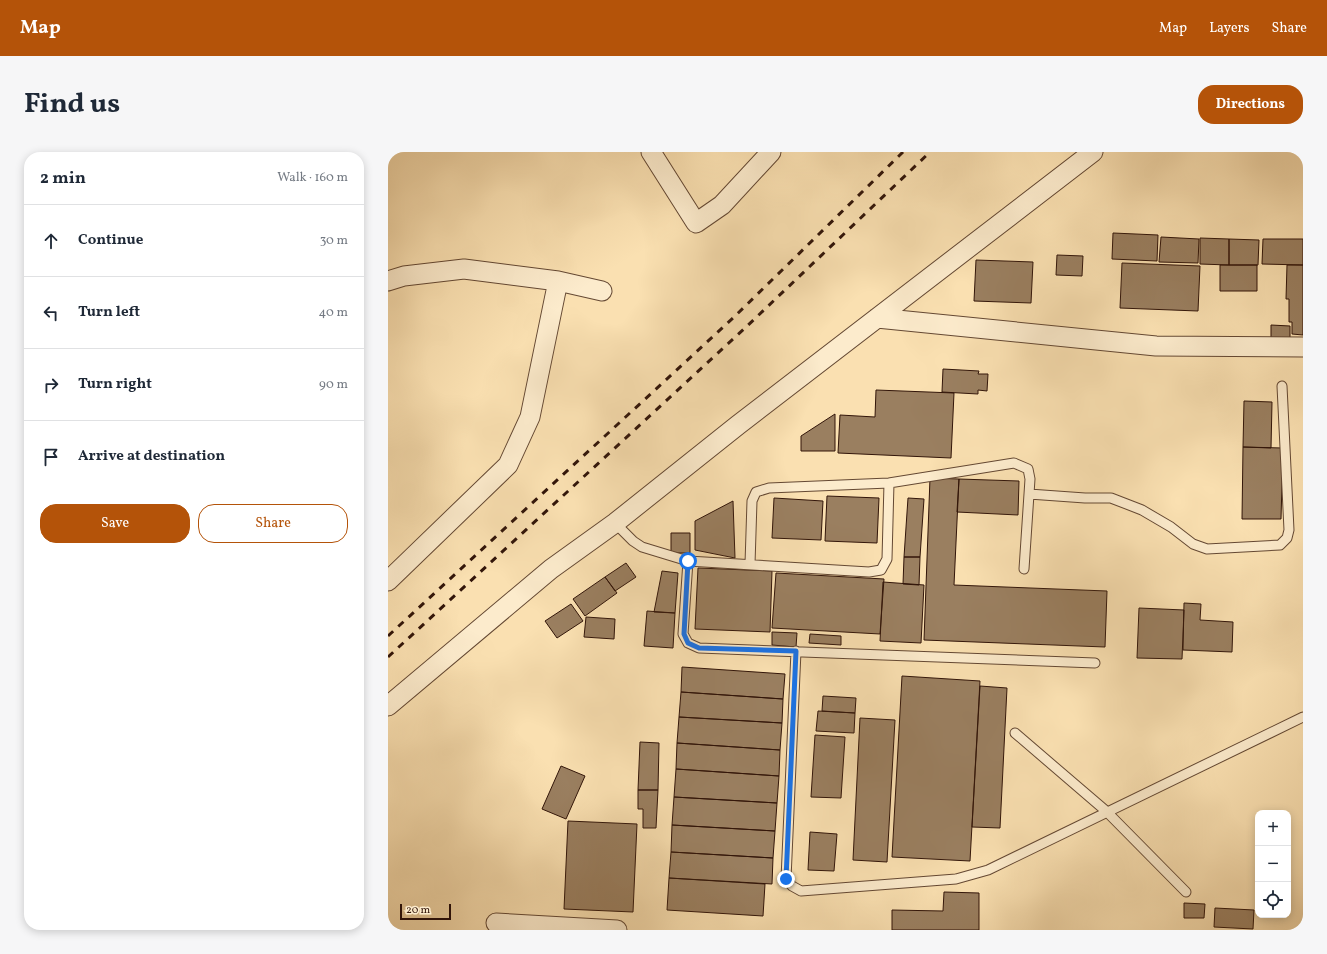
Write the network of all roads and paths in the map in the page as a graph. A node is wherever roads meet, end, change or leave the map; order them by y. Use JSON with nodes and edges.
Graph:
{"nodes":[{"id":1,"x":651,"y":152,"type":"edge"},
{"id":2,"x":771,"y":152,"type":"edge"},
{"id":3,"x":1093,"y":152,"type":"edge"},
{"id":4,"x":388,"y":281,"type":"edge"},
{"id":5,"x":558,"y":281,"type":"junction"},
{"id":6,"x":602,"y":291,"type":"dead end"},
{"id":7,"x":877,"y":318,"type":"junction"},
{"id":8,"x":1303,"y":347,"type":"edge"},
{"id":9,"x":1282,"y":386,"type":"dead end"},
{"id":10,"x":889,"y":484,"type":"junction"},
{"id":11,"x":1029,"y":494,"type":"junction"},
{"id":12,"x":615,"y":523,"type":"junction"},
{"id":13,"x":688,"y":561,"type":"junction"},
{"id":14,"x":750,"y":564,"type":"junction"},
{"id":15,"x":1024,"y":569,"type":"dead end"},
{"id":16,"x":388,"y":582,"type":"edge"},
{"id":17,"x":796,"y":651,"type":"junction"},
{"id":18,"x":1095,"y":663,"type":"dead end"},
{"id":19,"x":388,"y":706,"type":"edge"},
{"id":20,"x":1303,"y":717,"type":"edge"},
{"id":21,"x":1015,"y":733,"type":"dead end"},
{"id":22,"x":1106,"y":812,"type":"junction"},
{"id":23,"x":1186,"y":892,"type":"dead end"},
{"id":24,"x":496,"y":923,"type":"dead end"},
{"id":25,"x":617,"y":930,"type":"edge"}],
"edges":[{"from":1,"to":2,"type":"street"},
{"from":3,"to":7,"type":"street"},
{"from":4,"to":5,"type":"street"},
{"from":5,"to":6,"type":"street"},
{"from":5,"to":16,"type":"street"},
{"from":7,"to":8,"type":"street"},
{"from":7,"to":12,"type":"street"},
{"from":9,"to":11,"type":"lane"},
{"from":10,"to":11,"type":"lane"},
{"from":10,"to":14,"type":"lane"},
{"from":10,"to":14,"type":"lane"},
{"from":11,"to":15,"type":"lane"},
{"from":12,"to":13,"type":"lane"},
{"from":12,"to":19,"type":"street"},
{"from":13,"to":14,"type":"lane"},
{"from":13,"to":17,"type":"lane"},
{"from":17,"to":18,"type":"lane"},
{"from":17,"to":22,"type":"lane"},
{"from":20,"to":22,"type":"lane"},
{"from":21,"to":22,"type":"lane"},
{"from":22,"to":23,"type":"lane"},
{"from":24,"to":25,"type":"street"}]}
